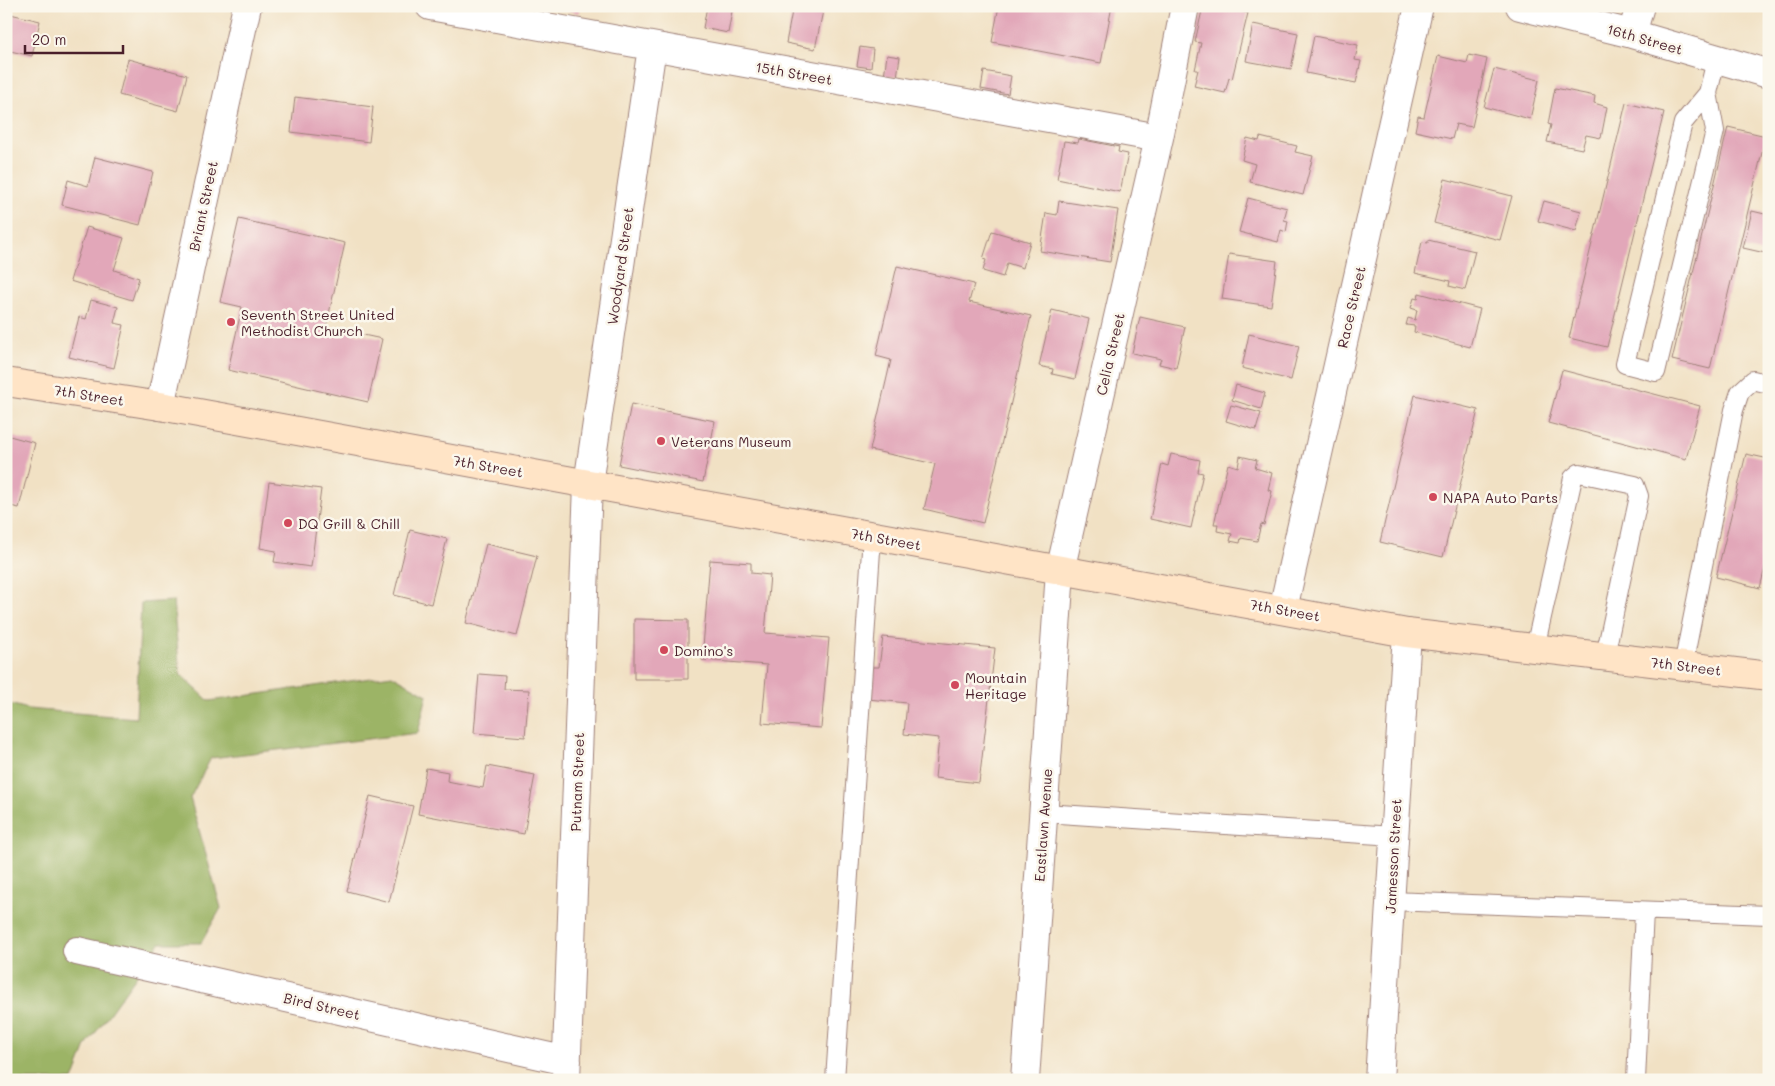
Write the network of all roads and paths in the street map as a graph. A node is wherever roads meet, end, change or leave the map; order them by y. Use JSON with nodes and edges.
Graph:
{"nodes":[{"id":1,"x":247,"y":6,"type":"edge"},
{"id":2,"x":430,"y":6,"type":"edge"},
{"id":3,"x":1185,"y":6,"type":"edge"},
{"id":4,"x":1419,"y":6,"type":"edge"},
{"id":5,"x":1520,"y":6,"type":"edge"},
{"id":6,"x":1640,"y":6,"type":"edge"},
{"id":7,"x":1632,"y":34,"type":"junction"},
{"id":8,"x":652,"y":47,"type":"junction"},
{"id":9,"x":1716,"y":60,"type":"junction"},
{"id":10,"x":1769,"y":74,"type":"edge"},
{"id":11,"x":1708,"y":93,"type":"junction"},
{"id":12,"x":1159,"y":138,"type":"junction"},
{"id":13,"x":6,"y":382,"type":"edge"},
{"id":14,"x":1761,"y":382,"type":"edge"},
{"id":15,"x":160,"y":406,"type":"junction"},
{"id":16,"x":588,"y":484,"type":"junction"},
{"id":17,"x":872,"y":536,"type":"junction"},
{"id":18,"x":1060,"y":571,"type":"junction"},
{"id":19,"x":1283,"y":609,"type":"junction"},
{"id":20,"x":1407,"y":633,"type":"junction"},
{"id":21,"x":1535,"y":648,"type":"junction"},
{"id":22,"x":1605,"y":656,"type":"junction"},
{"id":23,"x":1682,"y":666,"type":"junction"},
{"id":24,"x":1769,"y":676,"type":"edge"},
{"id":25,"x":1044,"y":813,"type":"junction"},
{"id":26,"x":1394,"y":836,"type":"junction"},
{"id":27,"x":1390,"y":901,"type":"junction"},
{"id":28,"x":1644,"y":911,"type":"junction"},
{"id":29,"x":1769,"y":915,"type":"edge"},
{"id":30,"x":77,"y":951,"type":"dead end"},
{"id":31,"x":566,"y":1070,"type":"edge"},
{"id":32,"x":835,"y":1080,"type":"edge"},
{"id":33,"x":1025,"y":1080,"type":"edge"},
{"id":34,"x":1379,"y":1080,"type":"edge"},
{"id":35,"x":1636,"y":1080,"type":"edge"}],
"edges":[{"from":1,"to":15,"type":"street","name":"Briant Street"},
{"from":2,"to":8,"type":"street","name":"15th Street"},
{"from":3,"to":12,"type":"street","name":"Celia Street"},
{"from":4,"to":19,"type":"street","name":"Race Street"},
{"from":5,"to":7,"type":"street","name":"16th Street"},
{"from":6,"to":7,"type":"street"},
{"from":7,"to":9,"type":"street","name":"16th Street"},
{"from":8,"to":12,"type":"street","name":"15th Street"},
{"from":8,"to":16,"type":"street","name":"Woodyard Street"},
{"from":9,"to":10,"type":"street","name":"16th Street"},
{"from":9,"to":11,"type":"lane"},
{"from":11,"to":11,"type":"lane"},
{"from":12,"to":18,"type":"street","name":"Celia Street"},
{"from":13,"to":15,"type":"main road","name":"7th Street"},
{"from":14,"to":23,"type":"lane"},
{"from":15,"to":16,"type":"main road","name":"7th Street"},
{"from":16,"to":17,"type":"main road","name":"7th Street"},
{"from":16,"to":31,"type":"street","name":"Putnam Street"},
{"from":17,"to":18,"type":"main road","name":"7th Street"},
{"from":17,"to":32,"type":"lane"},
{"from":18,"to":19,"type":"main road","name":"7th Street"},
{"from":18,"to":25,"type":"street","name":"Eastlawn Avenue"},
{"from":19,"to":20,"type":"main road","name":"7th Street"},
{"from":20,"to":21,"type":"main road","name":"7th Street"},
{"from":20,"to":26,"type":"street","name":"Jamesson Street"},
{"from":21,"to":22,"type":"main road","name":"7th Street"},
{"from":21,"to":22,"type":"lane"},
{"from":22,"to":23,"type":"main road","name":"7th Street"},
{"from":23,"to":24,"type":"main road","name":"7th Street"},
{"from":25,"to":26,"type":"lane"},
{"from":25,"to":33,"type":"street","name":"Eastlawn Avenue"},
{"from":26,"to":27,"type":"street","name":"Jamesson Street"},
{"from":27,"to":28,"type":"lane"},
{"from":27,"to":34,"type":"street","name":"Jamesson Street"},
{"from":28,"to":29,"type":"lane"},
{"from":28,"to":35,"type":"lane"},
{"from":30,"to":31,"type":"street","name":"Bird Street"}]}
